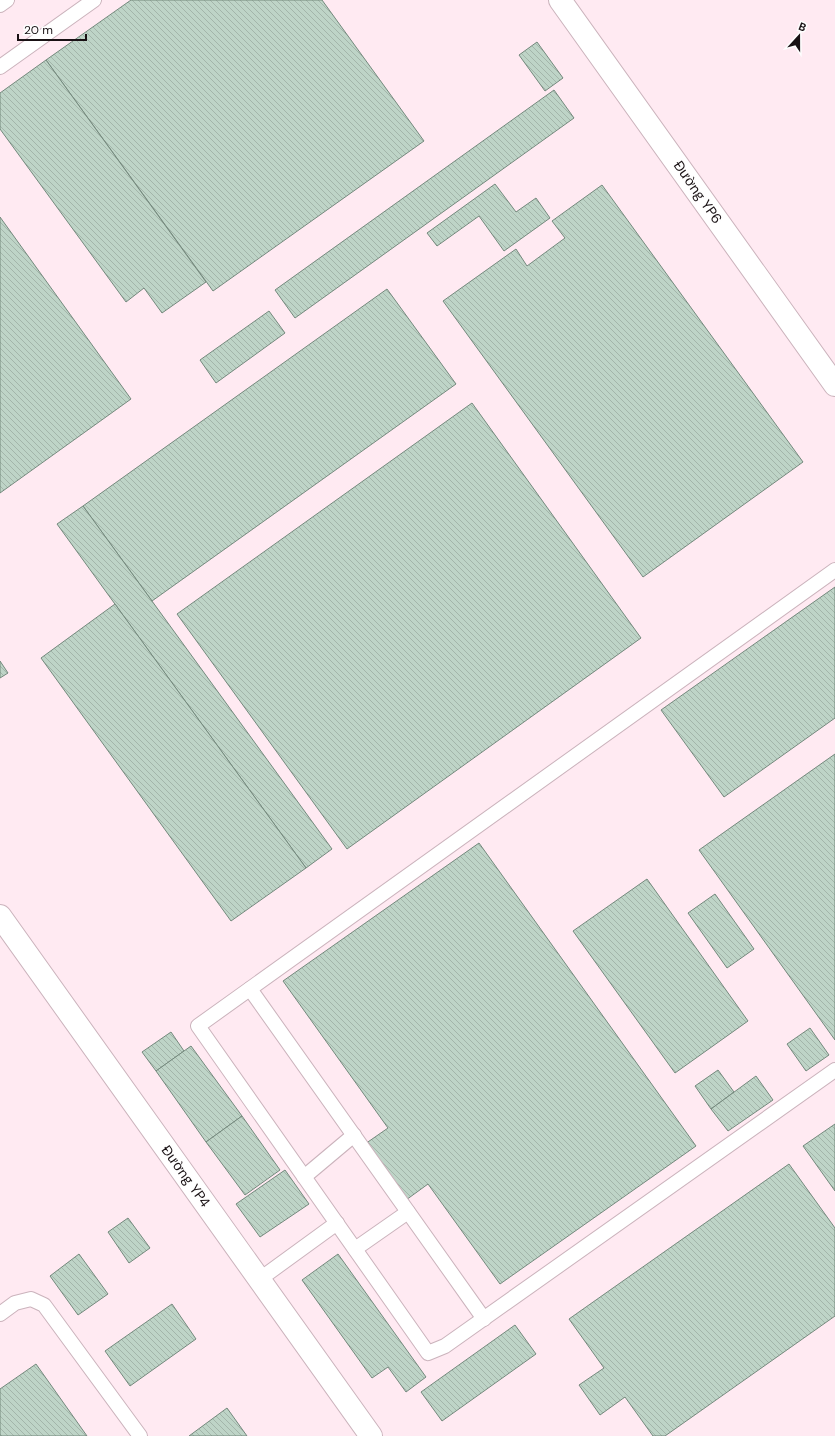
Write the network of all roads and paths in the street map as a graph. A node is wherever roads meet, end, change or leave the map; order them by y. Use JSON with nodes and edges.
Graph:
{"nodes":[{"id":1,"x":7,"y":0,"type":"edge"},
{"id":2,"x":94,"y":0,"type":"edge"},
{"id":3,"x":560,"y":0,"type":"edge"},
{"id":4,"x":0,"y":5,"type":"edge"},
{"id":5,"x":0,"y":67,"type":"edge"},
{"id":6,"x":835,"y":385,"type":"edge"},
{"id":7,"x":835,"y":570,"type":"edge"},
{"id":8,"x":0,"y":916,"type":"edge"},
{"id":9,"x":250,"y":989,"type":"junction"},
{"id":10,"x":835,"y":1070,"type":"edge"},
{"id":11,"x":354,"y":1135,"type":"junction"},
{"id":12,"x":304,"y":1176,"type":"junction"},
{"id":13,"x":408,"y":1212,"type":"junction"},
{"id":14,"x":337,"y":1223,"type":"junction"},
{"id":15,"x":355,"y":1249,"type":"junction"},
{"id":16,"x":260,"y":1279,"type":"junction"},
{"id":17,"x":0,"y":1314,"type":"edge"},
{"id":18,"x":484,"y":1318,"type":"junction"},
{"id":19,"x":140,"y":1436,"type":"edge"},
{"id":20,"x":371,"y":1436,"type":"edge"}],
"edges":[{"from":1,"to":4,"type":"lane"},
{"from":2,"to":5,"type":"lane"},
{"from":3,"to":6,"type":"street","name":"Đường YP6"},
{"from":7,"to":9,"type":"lane"},
{"from":8,"to":16,"type":"street","name":"Đường YP4"},
{"from":9,"to":11,"type":"lane"},
{"from":9,"to":12,"type":"lane"},
{"from":10,"to":18,"type":"lane"},
{"from":11,"to":12,"type":"lane"},
{"from":11,"to":13,"type":"lane"},
{"from":12,"to":14,"type":"lane"},
{"from":13,"to":15,"type":"lane"},
{"from":13,"to":18,"type":"lane"},
{"from":14,"to":15,"type":"lane"},
{"from":14,"to":16,"type":"lane"},
{"from":15,"to":18,"type":"lane"},
{"from":16,"to":20,"type":"street","name":"Đường YP4"},
{"from":17,"to":19,"type":"lane"}]}
